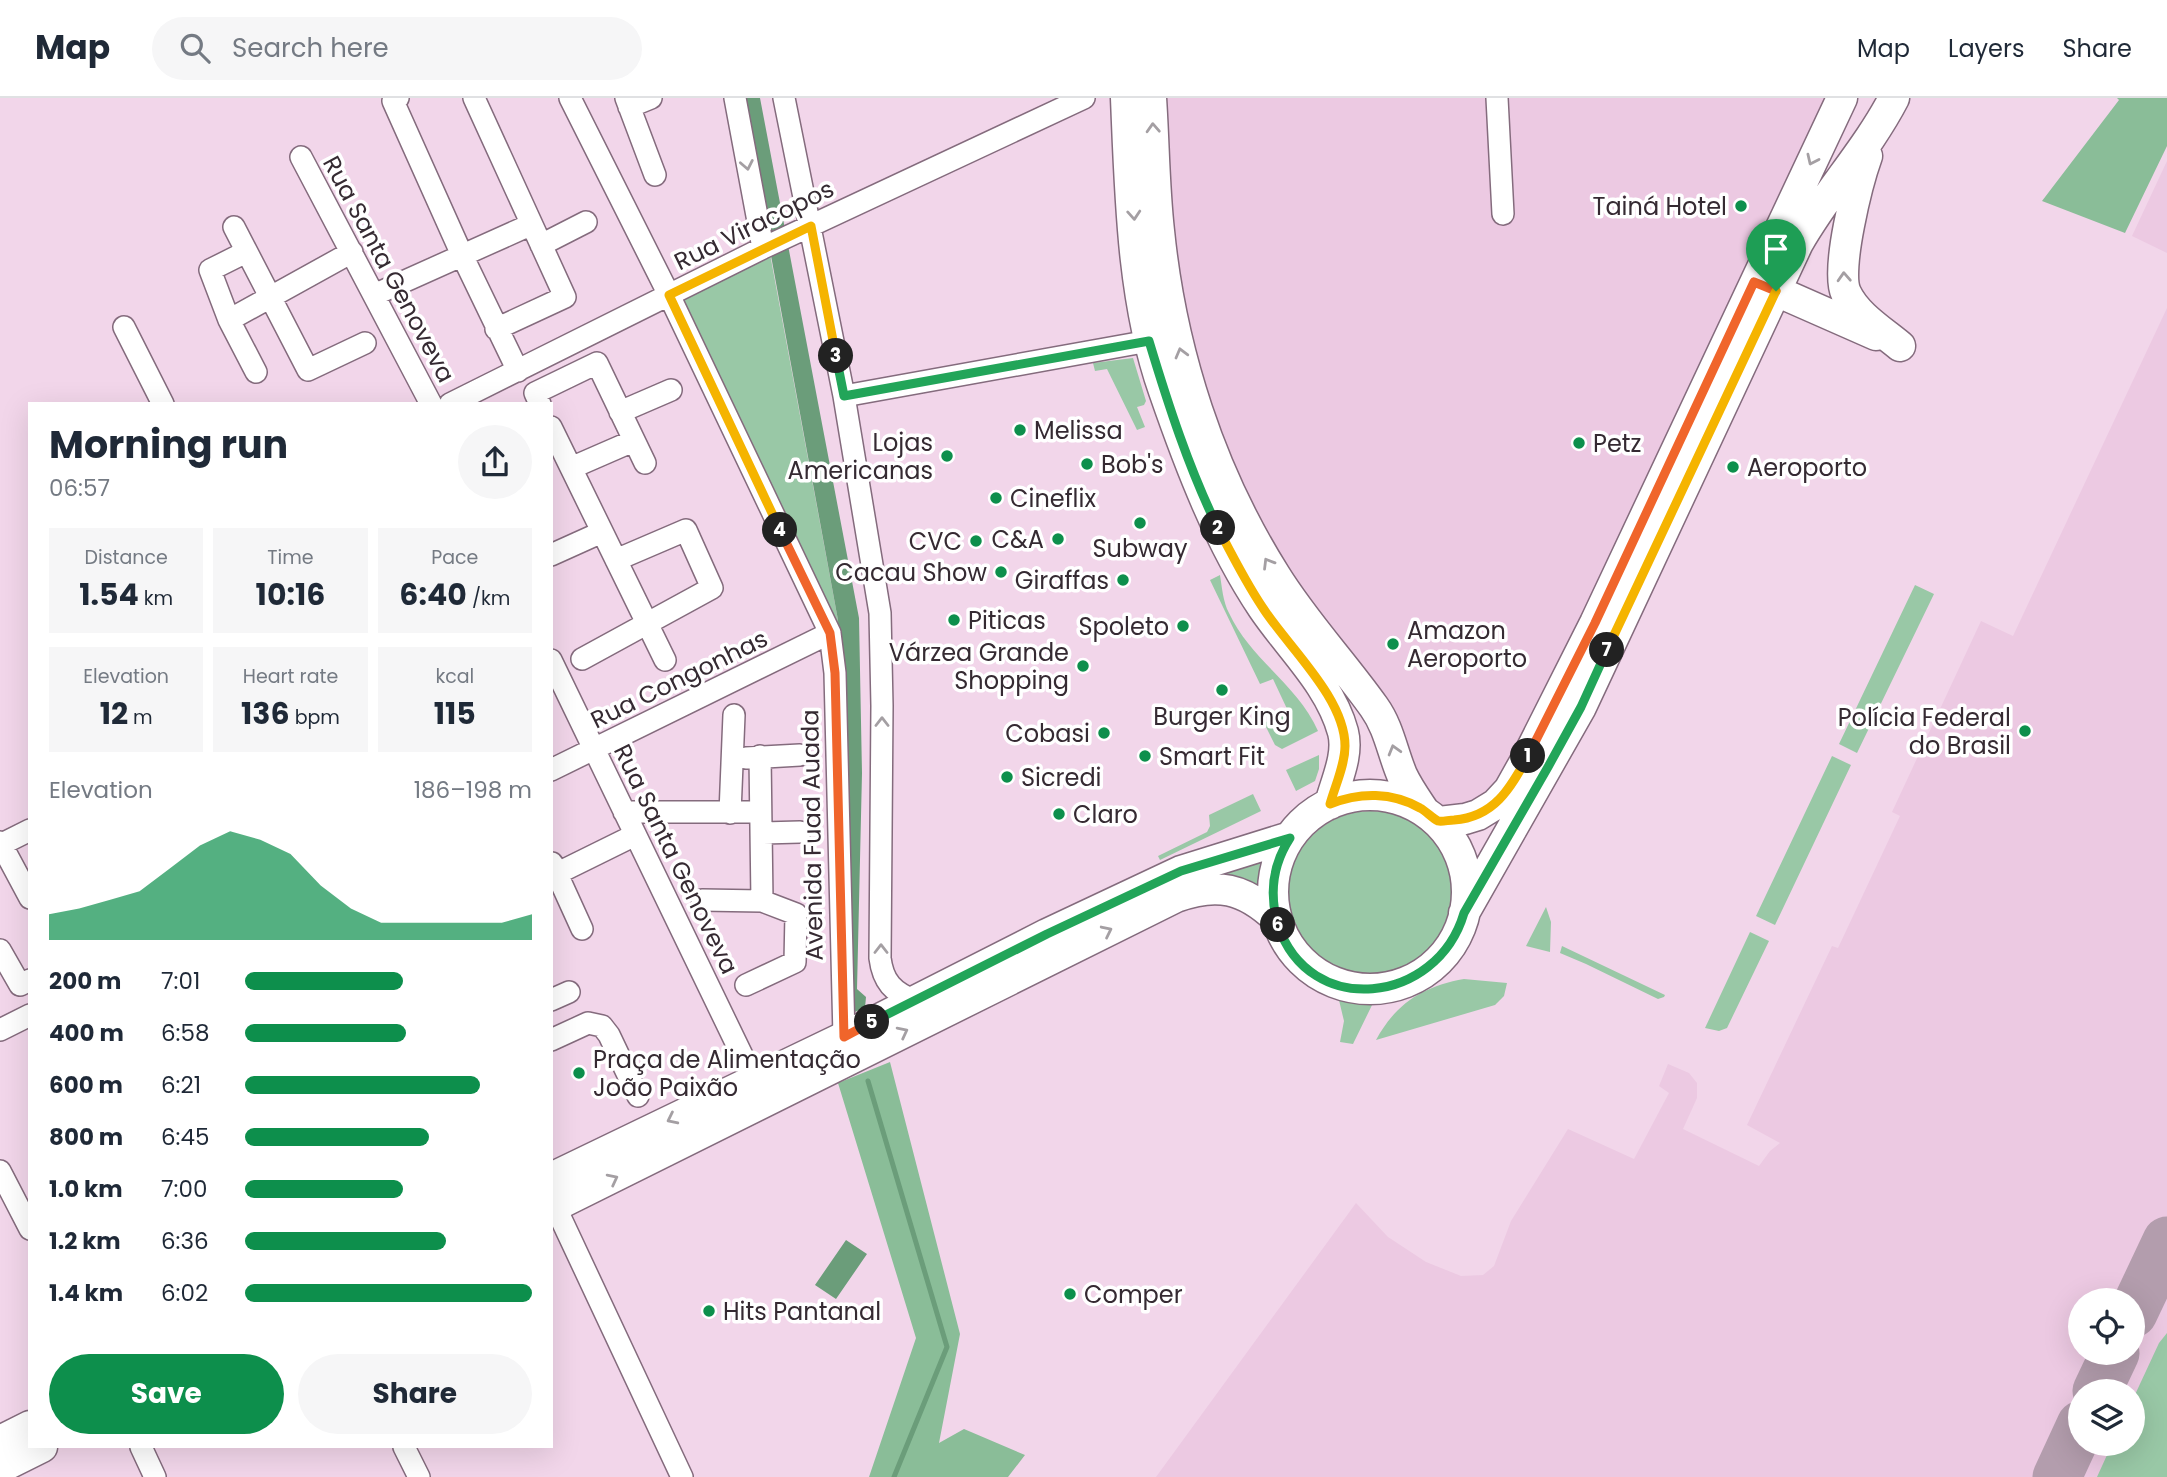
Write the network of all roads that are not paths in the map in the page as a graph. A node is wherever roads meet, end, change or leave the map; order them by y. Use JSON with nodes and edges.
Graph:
{"nodes":[{"id":1,"x":398,"y":98,"type":"edge"},
{"id":2,"x":474,"y":98,"type":"edge"},
{"id":3,"x":570,"y":98,"type":"edge"},
{"id":4,"x":651,"y":98,"type":"edge"},
{"id":5,"x":735,"y":98,"type":"edge"},
{"id":6,"x":784,"y":98,"type":"edge"},
{"id":7,"x":1084,"y":98,"type":"edge"},
{"id":8,"x":1126,"y":98,"type":"edge"},
{"id":9,"x":1151,"y":98,"type":"edge"},
{"id":10,"x":1497,"y":98,"type":"edge"},
{"id":11,"x":1842,"y":98,"type":"edge"},
{"id":12,"x":1894,"y":98,"type":"edge"},
{"id":13,"x":628,"y":102,"type":"edge"},
{"id":14,"x":1875,"y":134,"type":"junction"},
{"id":15,"x":301,"y":158,"type":"dead end"},
{"id":16,"x":655,"y":175,"type":"dead end"},
{"id":17,"x":1503,"y":214,"type":"dead end"},
{"id":18,"x":586,"y":222,"type":"dead end"},
{"id":19,"x":530,"y":225,"type":"junction"},
{"id":20,"x":234,"y":227,"type":"dead end"},
{"id":21,"x":802,"y":230,"type":"junction"},
{"id":22,"x":541,"y":245,"type":"junction"},
{"id":23,"x":764,"y":248,"type":"junction"},
{"id":24,"x":352,"y":251,"type":"junction"},
{"id":25,"x":246,"y":252,"type":"junction"},
{"id":26,"x":462,"y":255,"type":"junction"},
{"id":27,"x":1765,"y":286,"type":"junction"},
{"id":28,"x":374,"y":295,"type":"junction"},
{"id":29,"x":669,"y":295,"type":"junction"},
{"id":30,"x":272,"y":296,"type":"junction"},
{"id":31,"x":229,"y":320,"type":"junction"},
{"id":32,"x":124,"y":327,"type":"dead end"},
{"id":33,"x":496,"y":329,"type":"junction"},
{"id":34,"x":1149,"y":341,"type":"junction"},
{"id":35,"x":365,"y":343,"type":"dead end"},
{"id":36,"x":256,"y":372,"type":"dead end"},
{"id":37,"x":518,"y":372,"type":"junction"},
{"id":38,"x":671,"y":390,"type":"dead end"},
{"id":39,"x":844,"y":396,"type":"junction"},
{"id":40,"x":162,"y":402,"type":"edge"},
{"id":41,"x":430,"y":402,"type":"edge"},
{"id":42,"x":454,"y":402,"type":"edge"},
{"id":43,"x":539,"y":402,"type":"edge"},
{"id":44,"x":620,"y":412,"type":"junction"},
{"id":45,"x":553,"y":431,"type":"edge"},
{"id":46,"x":633,"y":441,"type":"junction"},
{"id":47,"x":645,"y":463,"type":"dead end"},
{"id":48,"x":571,"y":468,"type":"junction"},
{"id":49,"x":602,"y":531,"type":"junction"},
{"id":50,"x":553,"y":554,"type":"edge"},
{"id":51,"x":616,"y":560,"type":"junction"},
{"id":52,"x":647,"y":624,"type":"junction"},
{"id":53,"x":830,"y":633,"type":"junction"},
{"id":54,"x":582,"y":659,"type":"dead end"},
{"id":55,"x":665,"y":660,"type":"dead end"},
{"id":56,"x":553,"y":664,"type":"edge"},
{"id":57,"x":734,"y":715,"type":"dead end"},
{"id":58,"x":594,"y":750,"type":"junction"},
{"id":59,"x":800,"y":755,"type":"dead end"},
{"id":60,"x":760,"y":756,"type":"junction"},
{"id":61,"x":730,"y":759,"type":"junction"},
{"id":62,"x":553,"y":769,"type":"edge"},
{"id":63,"x":1330,"y":804,"type":"junction"},
{"id":64,"x":624,"y":812,"type":"junction"},
{"id":65,"x":730,"y":813,"type":"junction"},
{"id":66,"x":1432,"y":816,"type":"junction"},
{"id":67,"x":762,"y":822,"type":"junction"},
{"id":68,"x":28,"y":831,"type":"edge"},
{"id":69,"x":800,"y":832,"type":"dead end"},
{"id":70,"x":635,"y":835,"type":"junction"},
{"id":71,"x":1290,"y":838,"type":"junction"},
{"id":72,"x":0,"y":844,"type":"edge"},
{"id":73,"x":554,"y":867,"type":"edge"},
{"id":74,"x":28,"y":894,"type":"edge"},
{"id":75,"x":702,"y":900,"type":"dead end"},
{"id":76,"x":762,"y":901,"type":"junction"},
{"id":77,"x":560,"y":904,"type":"edge"},
{"id":78,"x":1464,"y":913,"type":"junction"},
{"id":79,"x":1276,"y":918,"type":"junction"},
{"id":80,"x":582,"y":929,"type":"dead end"},
{"id":81,"x":0,"y":950,"type":"edge"},
{"id":82,"x":28,"y":981,"type":"edge"},
{"id":83,"x":746,"y":985,"type":"dead end"},
{"id":84,"x":915,"y":1001,"type":"junction"},
{"id":85,"x":28,"y":1016,"type":"edge"},
{"id":86,"x":0,"y":1030,"type":"edge"},
{"id":87,"x":844,"y":1037,"type":"junction"},
{"id":88,"x":553,"y":1039,"type":"edge"},
{"id":89,"x":754,"y":1080,"type":"junction"},
{"id":90,"x":638,"y":1096,"type":"dead end"},
{"id":91,"x":0,"y":1171,"type":"edge"},
{"id":92,"x":553,"y":1197,"type":"edge"},
{"id":93,"x":28,"y":1225,"type":"edge"},
{"id":94,"x":28,"y":1427,"type":"edge"},
{"id":95,"x":0,"y":1441,"type":"edge"},
{"id":96,"x":39,"y":1448,"type":"edge"},
{"id":97,"x":141,"y":1448,"type":"edge"},
{"id":98,"x":404,"y":1448,"type":"edge"},
{"id":99,"x":0,"y":1468,"type":"edge"},
{"id":100,"x":155,"y":1477,"type":"edge"},
{"id":101,"x":419,"y":1477,"type":"edge"},
{"id":102,"x":682,"y":1477,"type":"edge"}],
"edges":[{"from":1,"to":26,"type":"street"},
{"from":2,"to":19,"type":"street"},
{"from":3,"to":29,"type":"street","name":"Avenida Fuad Auada"},
{"from":4,"to":13,"type":"street"},
{"from":5,"to":23,"type":"street","one_way":true},
{"from":6,"to":21,"type":"street"},
{"from":7,"to":21,"type":"street","name":"Rua Viracopos"},
{"from":8,"to":34,"type":"main road","one_way":true},
{"from":66,"to":9,"type":"main road","one_way":true},
{"from":10,"to":17,"type":"street"},
{"from":11,"to":27,"type":"main road","one_way":true},
{"from":12,"to":14,"type":"main road"},
{"from":13,"to":16,"type":"street"},
{"from":14,"to":27,"type":"main road"},
{"from":27,"to":14,"type":"main road","one_way":true},
{"from":15,"to":24,"type":"street","name":"Rua Santa Genoveva"},
{"from":18,"to":22,"type":"street"},
{"from":19,"to":22,"type":"street"},
{"from":19,"to":26,"type":"street"},
{"from":20,"to":25,"type":"street"},
{"from":21,"to":23,"type":"street","name":"Rua Viracopos"},
{"from":21,"to":39,"type":"street"},
{"from":22,"to":33,"type":"street"},
{"from":23,"to":29,"type":"street","name":"Rua Viracopos"},
{"from":24,"to":28,"type":"street","name":"Rua Santa Genoveva"},
{"from":24,"to":30,"type":"street"},
{"from":25,"to":30,"type":"street"},
{"from":25,"to":31,"type":"street"},
{"from":26,"to":28,"type":"street"},
{"from":26,"to":33,"type":"street"},
{"from":27,"to":66,"type":"main road"},
{"from":27,"to":78,"type":"main road"},
{"from":28,"to":41,"type":"street","name":"Rua Santa Genoveva"},
{"from":29,"to":37,"type":"street","name":"Rua Viracopos"},
{"from":29,"to":53,"type":"street","name":"Avenida Fuad Auada"},
{"from":30,"to":31,"type":"street"},
{"from":30,"to":35,"type":"street"},
{"from":31,"to":36,"type":"street"},
{"from":32,"to":40,"type":"street"},
{"from":33,"to":37,"type":"street"},
{"from":34,"to":39,"type":"street"},
{"from":34,"to":63,"type":"main road"},
{"from":37,"to":42,"type":"street","name":"Rua Viracopos"},
{"from":38,"to":44,"type":"street"},
{"from":84,"to":39,"type":"street","one_way":true},
{"from":43,"to":44,"type":"street"},
{"from":44,"to":46,"type":"street"},
{"from":45,"to":48,"type":"street"},
{"from":46,"to":47,"type":"street"},
{"from":46,"to":48,"type":"street"},
{"from":48,"to":49,"type":"street"},
{"from":49,"to":50,"type":"street"},
{"from":49,"to":51,"type":"street"},
{"from":51,"to":52,"type":"street"},
{"from":51,"to":52,"type":"street"},
{"from":52,"to":54,"type":"street"},
{"from":52,"to":55,"type":"street"},
{"from":53,"to":58,"type":"street","name":"Rua Congonhas"},
{"from":53,"to":87,"type":"street","name":"Avenida Fuad Auada"},
{"from":56,"to":58,"type":"street","name":"Rua Santa Genoveva"},
{"from":57,"to":61,"type":"street"},
{"from":58,"to":62,"type":"street","name":"Rua Congonhas"},
{"from":58,"to":64,"type":"street","name":"Rua Santa Genoveva"},
{"from":59,"to":60,"type":"street"},
{"from":60,"to":61,"type":"street"},
{"from":60,"to":67,"type":"street"},
{"from":61,"to":65,"type":"street"},
{"from":63,"to":66,"type":"main road"},
{"from":63,"to":71,"type":"main road"},
{"from":64,"to":65,"type":"street"},
{"from":64,"to":70,"type":"street","name":"Rua Santa Genoveva"},
{"from":65,"to":67,"type":"street"},
{"from":66,"to":78,"type":"main road"},
{"from":67,"to":69,"type":"street"},
{"from":67,"to":76,"type":"street"},
{"from":68,"to":72,"type":"street"},
{"from":70,"to":73,"type":"street"},
{"from":70,"to":89,"type":"street","name":"Rua Santa Genoveva"},
{"from":71,"to":79,"type":"main road"},
{"from":71,"to":84,"type":"main road"},
{"from":72,"to":74,"type":"street"},
{"from":73,"to":77,"type":"street"},
{"from":75,"to":76,"type":"street"},
{"from":76,"to":83,"type":"street"},
{"from":77,"to":80,"type":"street"},
{"from":78,"to":79,"type":"main road"},
{"from":92,"to":79,"type":"main road","one_way":true},
{"from":81,"to":82,"type":"street"},
{"from":84,"to":87,"type":"main road"},
{"from":85,"to":86,"type":"street"},
{"from":87,"to":89,"type":"main road"},
{"from":88,"to":90,"type":"street"},
{"from":89,"to":92,"type":"main road","one_way":true},
{"from":91,"to":93,"type":"street"},
{"from":92,"to":102,"type":"street"},
{"from":94,"to":95,"type":"main road"},
{"from":96,"to":99,"type":"main road"},
{"from":97,"to":100,"type":"street"},
{"from":98,"to":101,"type":"street"}]}
